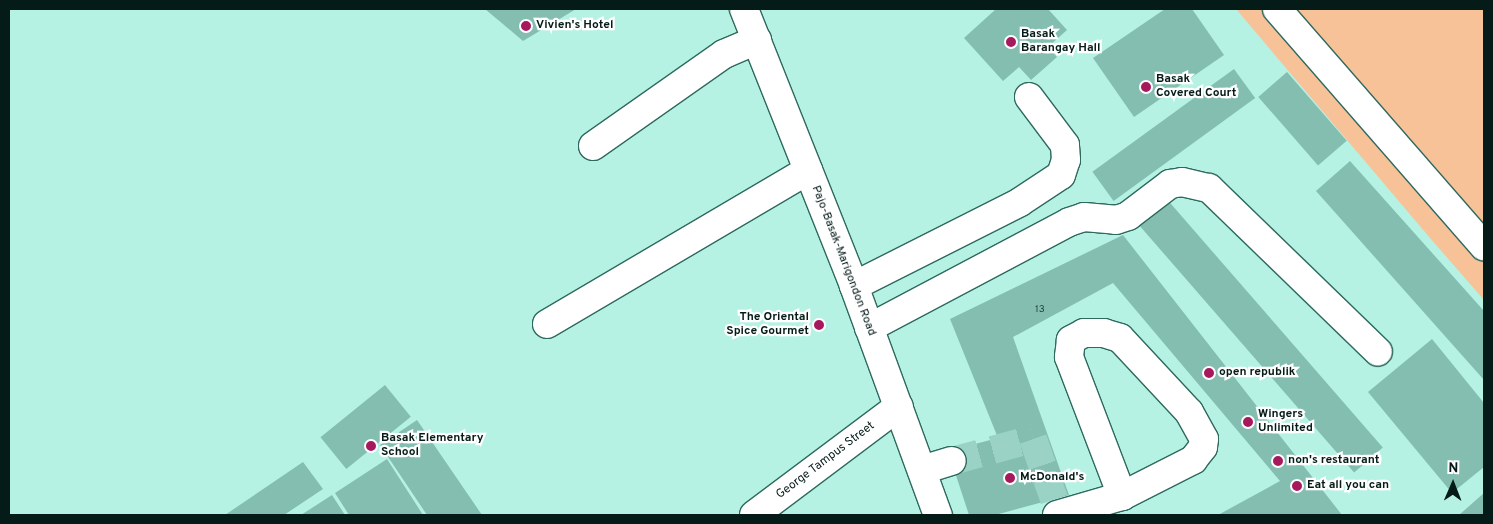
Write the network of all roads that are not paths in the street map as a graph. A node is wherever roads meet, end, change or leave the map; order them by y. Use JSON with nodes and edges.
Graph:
{"nodes":[{"id":1,"x":744,"y":9,"type":"edge"},
{"id":2,"x":1276,"y":9,"type":"edge"},
{"id":3,"x":757,"y":40,"type":"junction"},
{"id":4,"x":1030,"y":97,"type":"dead end"},
{"id":5,"x":594,"y":146,"type":"dead end"},
{"id":6,"x":808,"y":170,"type":"junction"},
{"id":7,"x":1049,"y":186,"type":"junction"},
{"id":8,"x":1069,"y":222,"type":"junction"},
{"id":9,"x":1484,"y":246,"type":"edge"},
{"id":10,"x":854,"y":286,"type":"junction"},
{"id":11,"x":547,"y":324,"type":"dead end"},
{"id":12,"x":869,"y":328,"type":"junction"},
{"id":13,"x":1378,"y":352,"type":"dead end"},
{"id":14,"x":899,"y":406,"type":"junction"},
{"id":15,"x":952,"y":461,"type":"tunnel mouth"},
{"id":16,"x":922,"y":470,"type":"junction"},
{"id":17,"x":1122,"y":496,"type":"junction"},
{"id":18,"x":1057,"y":509,"type":"edge"},
{"id":19,"x":754,"y":515,"type":"edge"},
{"id":20,"x":938,"y":515,"type":"edge"}],
"edges":[{"from":1,"to":3,"type":"main road","name":"Pajo-Basak-Marigondon Road"},
{"from":2,"to":9,"type":"main road"},
{"from":3,"to":5,"type":"main road"},
{"from":3,"to":6,"type":"main road","name":"Pajo-Basak-Marigondon Road"},
{"from":4,"to":7,"type":"main road"},
{"from":6,"to":10,"type":"main road","name":"Pajo-Basak-Marigondon Road"},
{"from":6,"to":11,"type":"main road"},
{"from":7,"to":8,"type":"main road"},
{"from":7,"to":10,"type":"main road"},
{"from":8,"to":12,"type":"main road"},
{"from":8,"to":13,"type":"main road"},
{"from":10,"to":12,"type":"main road","name":"Pajo-Basak-Marigondon Road"},
{"from":12,"to":14,"type":"main road","name":"Pajo-Basak-Marigondon Road"},
{"from":14,"to":16,"type":"main road","name":"Pajo-Basak-Marigondon Road"},
{"from":14,"to":19,"type":"main road","name":"George Tampus Street"},
{"from":15,"to":16,"type":"main road"},
{"from":16,"to":20,"type":"main road","name":"Pajo-Basak-Marigondon Road"},
{"from":17,"to":17,"type":"main road"},
{"from":17,"to":18,"type":"main road"}]}
